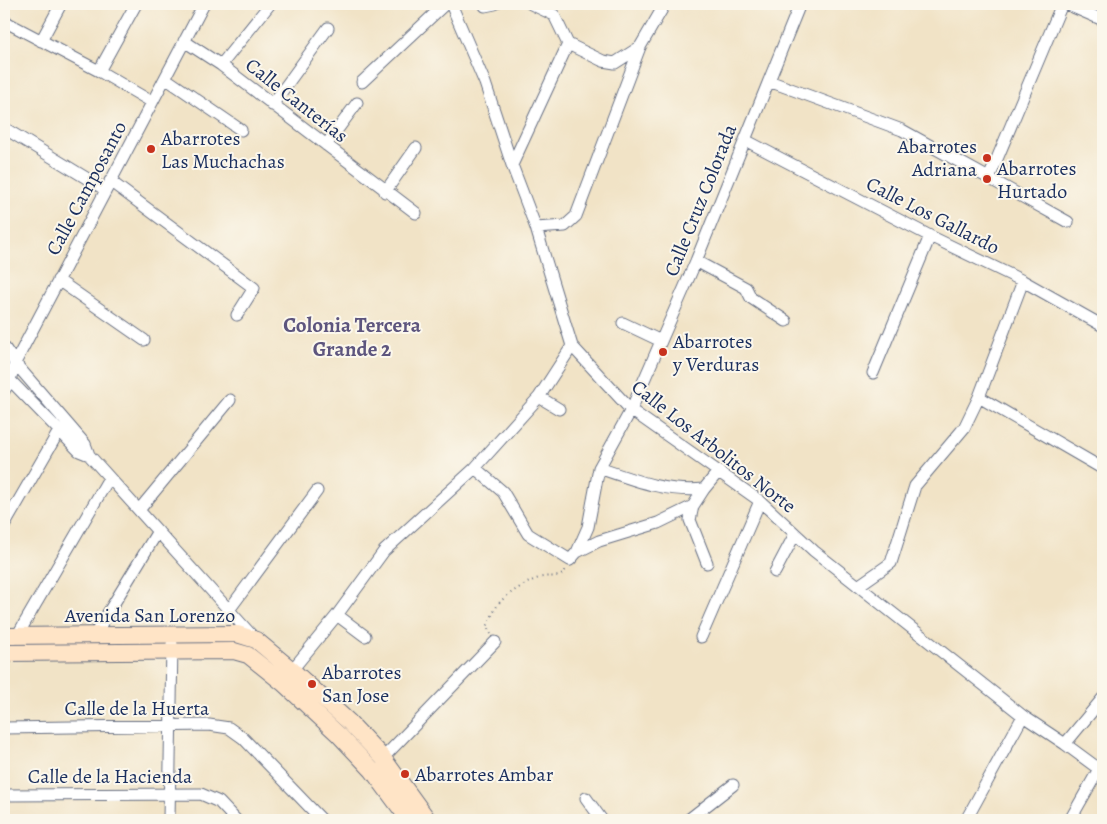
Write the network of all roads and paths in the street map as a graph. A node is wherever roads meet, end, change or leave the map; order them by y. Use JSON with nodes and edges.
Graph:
{"nodes":[{"id":1,"x":61,"y":4,"type":"edge"},
{"id":2,"x":136,"y":4,"type":"edge"},
{"id":3,"x":204,"y":4,"type":"edge"},
{"id":4,"x":270,"y":4,"type":"edge"},
{"id":5,"x":445,"y":4,"type":"edge"},
{"id":6,"x":451,"y":4,"type":"edge"},
{"id":7,"x":532,"y":4,"type":"edge"},
{"id":8,"x":666,"y":4,"type":"edge"},
{"id":9,"x":800,"y":4,"type":"edge"},
{"id":10,"x":1062,"y":4,"type":"edge"},
{"id":11,"x":1066,"y":4,"type":"edge"},
{"id":12,"x":1103,"y":20,"type":"edge"},
{"id":13,"x":4,"y":21,"type":"edge"},
{"id":14,"x":328,"y":28,"type":"dead end"},
{"id":15,"x":41,"y":41,"type":"junction"},
{"id":16,"x":184,"y":41,"type":"junction"},
{"id":17,"x":568,"y":44,"type":"junction"},
{"id":18,"x":640,"y":47,"type":"junction"},
{"id":19,"x":221,"y":65,"type":"junction"},
{"id":20,"x":99,"y":71,"type":"junction"},
{"id":21,"x":165,"y":78,"type":"junction"},
{"id":22,"x":769,"y":81,"type":"junction"},
{"id":23,"x":362,"y":82,"type":"dead end"},
{"id":24,"x":152,"y":102,"type":"junction"},
{"id":25,"x":357,"y":103,"type":"dead end"},
{"id":26,"x":272,"y":105,"type":"junction"},
{"id":27,"x":4,"y":128,"type":"edge"},
{"id":28,"x":241,"y":130,"type":"dead end"},
{"id":29,"x":745,"y":140,"type":"junction"},
{"id":30,"x":326,"y":145,"type":"junction"},
{"id":31,"x":416,"y":148,"type":"dead end"},
{"id":32,"x":512,"y":166,"type":"junction"},
{"id":33,"x":989,"y":178,"type":"junction"},
{"id":34,"x":108,"y":186,"type":"junction"},
{"id":35,"x":385,"y":192,"type":"junction"},
{"id":36,"x":416,"y":213,"type":"dead end"},
{"id":37,"x":1068,"y":222,"type":"dead end"},
{"id":38,"x":536,"y":228,"type":"junction"},
{"id":39,"x":930,"y":236,"type":"junction"},
{"id":40,"x":696,"y":261,"type":"junction"},
{"id":41,"x":58,"y":280,"type":"junction"},
{"id":42,"x":1023,"y":281,"type":"junction"},
{"id":43,"x":237,"y":315,"type":"dead end"},
{"id":44,"x":786,"y":322,"type":"dead end"},
{"id":45,"x":624,"y":323,"type":"dead end"},
{"id":46,"x":1103,"y":326,"type":"edge"},
{"id":47,"x":144,"y":340,"type":"dead end"},
{"id":48,"x":661,"y":341,"type":"junction"},
{"id":49,"x":572,"y":346,"type":"junction"},
{"id":50,"x":4,"y":347,"type":"edge"},
{"id":51,"x":15,"y":362,"type":"junction"},
{"id":52,"x":873,"y":373,"type":"dead end"},
{"id":53,"x":7,"y":375,"type":"edge"},
{"id":54,"x":4,"y":391,"type":"edge"},
{"id":55,"x":539,"y":397,"type":"junction"},
{"id":56,"x":979,"y":397,"type":"junction"},
{"id":57,"x":230,"y":400,"type":"dead end"},
{"id":58,"x":559,"y":410,"type":"dead end"},
{"id":59,"x":631,"y":410,"type":"junction"},
{"id":60,"x":60,"y":431,"type":"junction"},
{"id":61,"x":89,"y":455,"type":"junction"},
{"id":62,"x":1100,"y":467,"type":"dead end"},
{"id":63,"x":475,"y":468,"type":"junction"},
{"id":64,"x":598,"y":468,"type":"junction"},
{"id":65,"x":718,"y":472,"type":"junction"},
{"id":66,"x":109,"y":478,"type":"junction"},
{"id":67,"x":704,"y":489,"type":"junction"},
{"id":68,"x":317,"y":491,"type":"dead end"},
{"id":69,"x":760,"y":501,"type":"junction"},
{"id":70,"x":693,"y":506,"type":"junction"},
{"id":71,"x":139,"y":510,"type":"junction"},
{"id":72,"x":4,"y":526,"type":"edge"},
{"id":73,"x":158,"y":531,"type":"junction"},
{"id":74,"x":795,"y":534,"type":"junction"},
{"id":75,"x":574,"y":556,"type":"junction"},
{"id":76,"x":708,"y":563,"type":"dead end"},
{"id":77,"x":775,"y":572,"type":"dead end"},
{"id":78,"x":858,"y":586,"type":"junction"},
{"id":79,"x":229,"y":610,"type":"junction"},
{"id":80,"x":337,"y":615,"type":"junction"},
{"id":81,"x":172,"y":635,"type":"junction"},
{"id":82,"x":10,"y":636,"type":"edge"},
{"id":83,"x":68,"y":636,"type":"junction"},
{"id":84,"x":94,"y":636,"type":"junction"},
{"id":85,"x":365,"y":636,"type":"dead end"},
{"id":86,"x":700,"y":637,"type":"dead end"},
{"id":87,"x":256,"y":640,"type":"junction"},
{"id":88,"x":495,"y":642,"type":"joint"},
{"id":89,"x":172,"y":652,"type":"junction"},
{"id":90,"x":69,"y":653,"type":"junction"},
{"id":91,"x":4,"y":654,"type":"edge"},
{"id":92,"x":248,"y":655,"type":"junction"},
{"id":93,"x":292,"y":670,"type":"junction"},
{"id":94,"x":1103,"y":698,"type":"edge"},
{"id":95,"x":1023,"y":716,"type":"junction"},
{"id":96,"x":171,"y":725,"type":"junction"},
{"id":97,"x":4,"y":728,"type":"edge"},
{"id":98,"x":1065,"y":744,"type":"junction"},
{"id":99,"x":383,"y":758,"type":"junction"},
{"id":100,"x":1101,"y":770,"type":"edge"},
{"id":101,"x":732,"y":785,"type":"dead end"},
{"id":102,"x":170,"y":794,"type":"junction"},
{"id":103,"x":4,"y":795,"type":"edge"},
{"id":104,"x":586,"y":798,"type":"dead end"},
{"id":105,"x":169,"y":820,"type":"edge"},
{"id":106,"x":236,"y":820,"type":"edge"},
{"id":107,"x":322,"y":820,"type":"edge"},
{"id":108,"x":408,"y":820,"type":"edge"},
{"id":109,"x":428,"y":820,"type":"edge"},
{"id":110,"x":602,"y":820,"type":"edge"},
{"id":111,"x":688,"y":820,"type":"edge"},
{"id":112,"x":966,"y":820,"type":"edge"},
{"id":113,"x":1070,"y":820,"type":"edge"}],
"edges":[{"from":1,"to":15,"type":"street"},
{"from":2,"to":20,"type":"street"},
{"from":3,"to":16,"type":"street","name":"Calle Camposanto"},
{"from":4,"to":19,"type":"street"},
{"from":5,"to":23,"type":"street"},
{"from":6,"to":32,"type":"street","name":"Calle Los Arbolitos Norte"},
{"from":7,"to":17,"type":"street"},
{"from":8,"to":18,"type":"street"},
{"from":9,"to":22,"type":"street","name":"Calle Cruz Colorada"},
{"from":10,"to":33,"type":"street"},
{"from":11,"to":12,"type":"street"},
{"from":13,"to":15,"type":"street"},
{"from":14,"to":26,"type":"street"},
{"from":15,"to":20,"type":"street"},
{"from":16,"to":19,"type":"street","name":"Calle Canterías"},
{"from":16,"to":21,"type":"street","name":"Calle Camposanto"},
{"from":17,"to":18,"type":"street"},
{"from":17,"to":32,"type":"street"},
{"from":18,"to":38,"type":"street"},
{"from":19,"to":26,"type":"street","name":"Calle Canterías"},
{"from":20,"to":24,"type":"street"},
{"from":21,"to":24,"type":"street","name":"Calle Camposanto"},
{"from":21,"to":28,"type":"street"},
{"from":22,"to":29,"type":"street","name":"Calle Cruz Colorada"},
{"from":22,"to":33,"type":"street"},
{"from":24,"to":34,"type":"street","name":"Calle Camposanto"},
{"from":25,"to":30,"type":"street"},
{"from":26,"to":30,"type":"street","name":"Calle Canterías"},
{"from":27,"to":34,"type":"street"},
{"from":29,"to":39,"type":"street","name":"Calle Los Gallardo"},
{"from":29,"to":40,"type":"street","name":"Calle Cruz Colorada"},
{"from":30,"to":35,"type":"street","name":"Calle Canterías"},
{"from":31,"to":35,"type":"street"},
{"from":32,"to":38,"type":"street","name":"Calle Los Arbolitos Norte"},
{"from":33,"to":37,"type":"street"},
{"from":34,"to":41,"type":"street","name":"Calle Camposanto"},
{"from":34,"to":43,"type":"street"},
{"from":35,"to":36,"type":"street","name":"Calle Canterías"},
{"from":38,"to":49,"type":"street","name":"Calle Los Arbolitos Norte"},
{"from":39,"to":42,"type":"street","name":"Calle Los Gallardo"},
{"from":39,"to":52,"type":"street"},
{"from":40,"to":44,"type":"street"},
{"from":40,"to":48,"type":"street","name":"Calle Cruz Colorada"},
{"from":41,"to":47,"type":"street"},
{"from":41,"to":51,"type":"street","name":"Calle Camposanto"},
{"from":42,"to":46,"type":"street","name":"Calle Los Gallardo"},
{"from":42,"to":56,"type":"street"},
{"from":45,"to":48,"type":"street"},
{"from":48,"to":59,"type":"street","name":"Calle Cruz Colorada"},
{"from":49,"to":55,"type":"street"},
{"from":49,"to":59,"type":"street","name":"Calle Los Arbolitos Norte"},
{"from":50,"to":51,"type":"street"},
{"from":51,"to":53,"type":"street","name":"Calle Camposanto"},
{"from":51,"to":61,"type":"street"},
{"from":53,"to":54,"type":"street","name":"Calle Camposanto"},
{"from":53,"to":60,"type":"street"},
{"from":55,"to":58,"type":"street"},
{"from":55,"to":63,"type":"street"},
{"from":56,"to":62,"type":"street"},
{"from":56,"to":78,"type":"street"},
{"from":57,"to":71,"type":"street"},
{"from":59,"to":64,"type":"street","name":"Calle Cruz Colorada"},
{"from":59,"to":65,"type":"street","name":"Calle Los Arbolitos Norte"},
{"from":60,"to":61,"type":"street"},
{"from":60,"to":72,"type":"street"},
{"from":61,"to":66,"type":"street"},
{"from":63,"to":75,"type":"street"},
{"from":63,"to":80,"type":"street"},
{"from":64,"to":67,"type":"street"},
{"from":64,"to":75,"type":"street"},
{"from":65,"to":67,"type":"street"},
{"from":65,"to":69,"type":"street","name":"Calle Los Arbolitos Norte"},
{"from":66,"to":71,"type":"street"},
{"from":66,"to":82,"type":"street"},
{"from":67,"to":70,"type":"street"},
{"from":68,"to":79,"type":"street"},
{"from":69,"to":74,"type":"street","name":"Calle Los Arbolitos Norte"},
{"from":69,"to":86,"type":"street"},
{"from":70,"to":75,"type":"street"},
{"from":70,"to":76,"type":"street"},
{"from":71,"to":73,"type":"street"},
{"from":73,"to":79,"type":"street"},
{"from":73,"to":84,"type":"street"},
{"from":74,"to":77,"type":"street"},
{"from":74,"to":78,"type":"street","name":"Calle Los Arbolitos Norte"},
{"from":75,"to":88,"type":"path"},
{"from":78,"to":95,"type":"street","name":"Calle Los Arbolitos Norte"},
{"from":79,"to":87,"type":"street"},
{"from":80,"to":85,"type":"street"},
{"from":80,"to":93,"type":"street"},
{"from":81,"to":84,"type":"street","name":"Avenida San Lorenzo"},
{"from":81,"to":87,"type":"street","name":"Avenida San Lorenzo"},
{"from":81,"to":89,"type":"street"},
{"from":82,"to":83,"type":"street","name":"Avenida San Lorenzo"},
{"from":83,"to":84,"type":"street","name":"Avenida San Lorenzo"},
{"from":83,"to":90,"type":"street"},
{"from":87,"to":92,"type":"street"},
{"from":87,"to":93,"type":"street","name":"Avenida San Lorenzo"},
{"from":88,"to":99,"type":"street"},
{"from":89,"to":90,"type":"street","name":"Avenida San Lorenzo"},
{"from":89,"to":92,"type":"street","name":"Avenida San Lorenzo"},
{"from":89,"to":96,"type":"street"},
{"from":90,"to":91,"type":"street","name":"Avenida San Lorenzo"},
{"from":92,"to":108,"type":"street"},
{"from":93,"to":99,"type":"street","name":"Avenida San Lorenzo"},
{"from":94,"to":98,"type":"street"},
{"from":95,"to":98,"type":"street","name":"Calle Los Arbolitos Norte"},
{"from":95,"to":112,"type":"street"},
{"from":96,"to":97,"type":"street","name":"Calle de la Huerta"},
{"from":96,"to":102,"type":"street"},
{"from":96,"to":107,"type":"street","name":"Calle de la Huerta"},
{"from":98,"to":100,"type":"street","name":"Calle Los Arbolitos Norte"},
{"from":99,"to":109,"type":"street","name":"Avenida San Lorenzo"},
{"from":100,"to":113,"type":"street"},
{"from":101,"to":111,"type":"street"},
{"from":102,"to":103,"type":"street","name":"Calle de la Hacienda"},
{"from":102,"to":105,"type":"street"},
{"from":102,"to":106,"type":"street","name":"Calle de la Hacienda"},
{"from":104,"to":110,"type":"street"}]}
